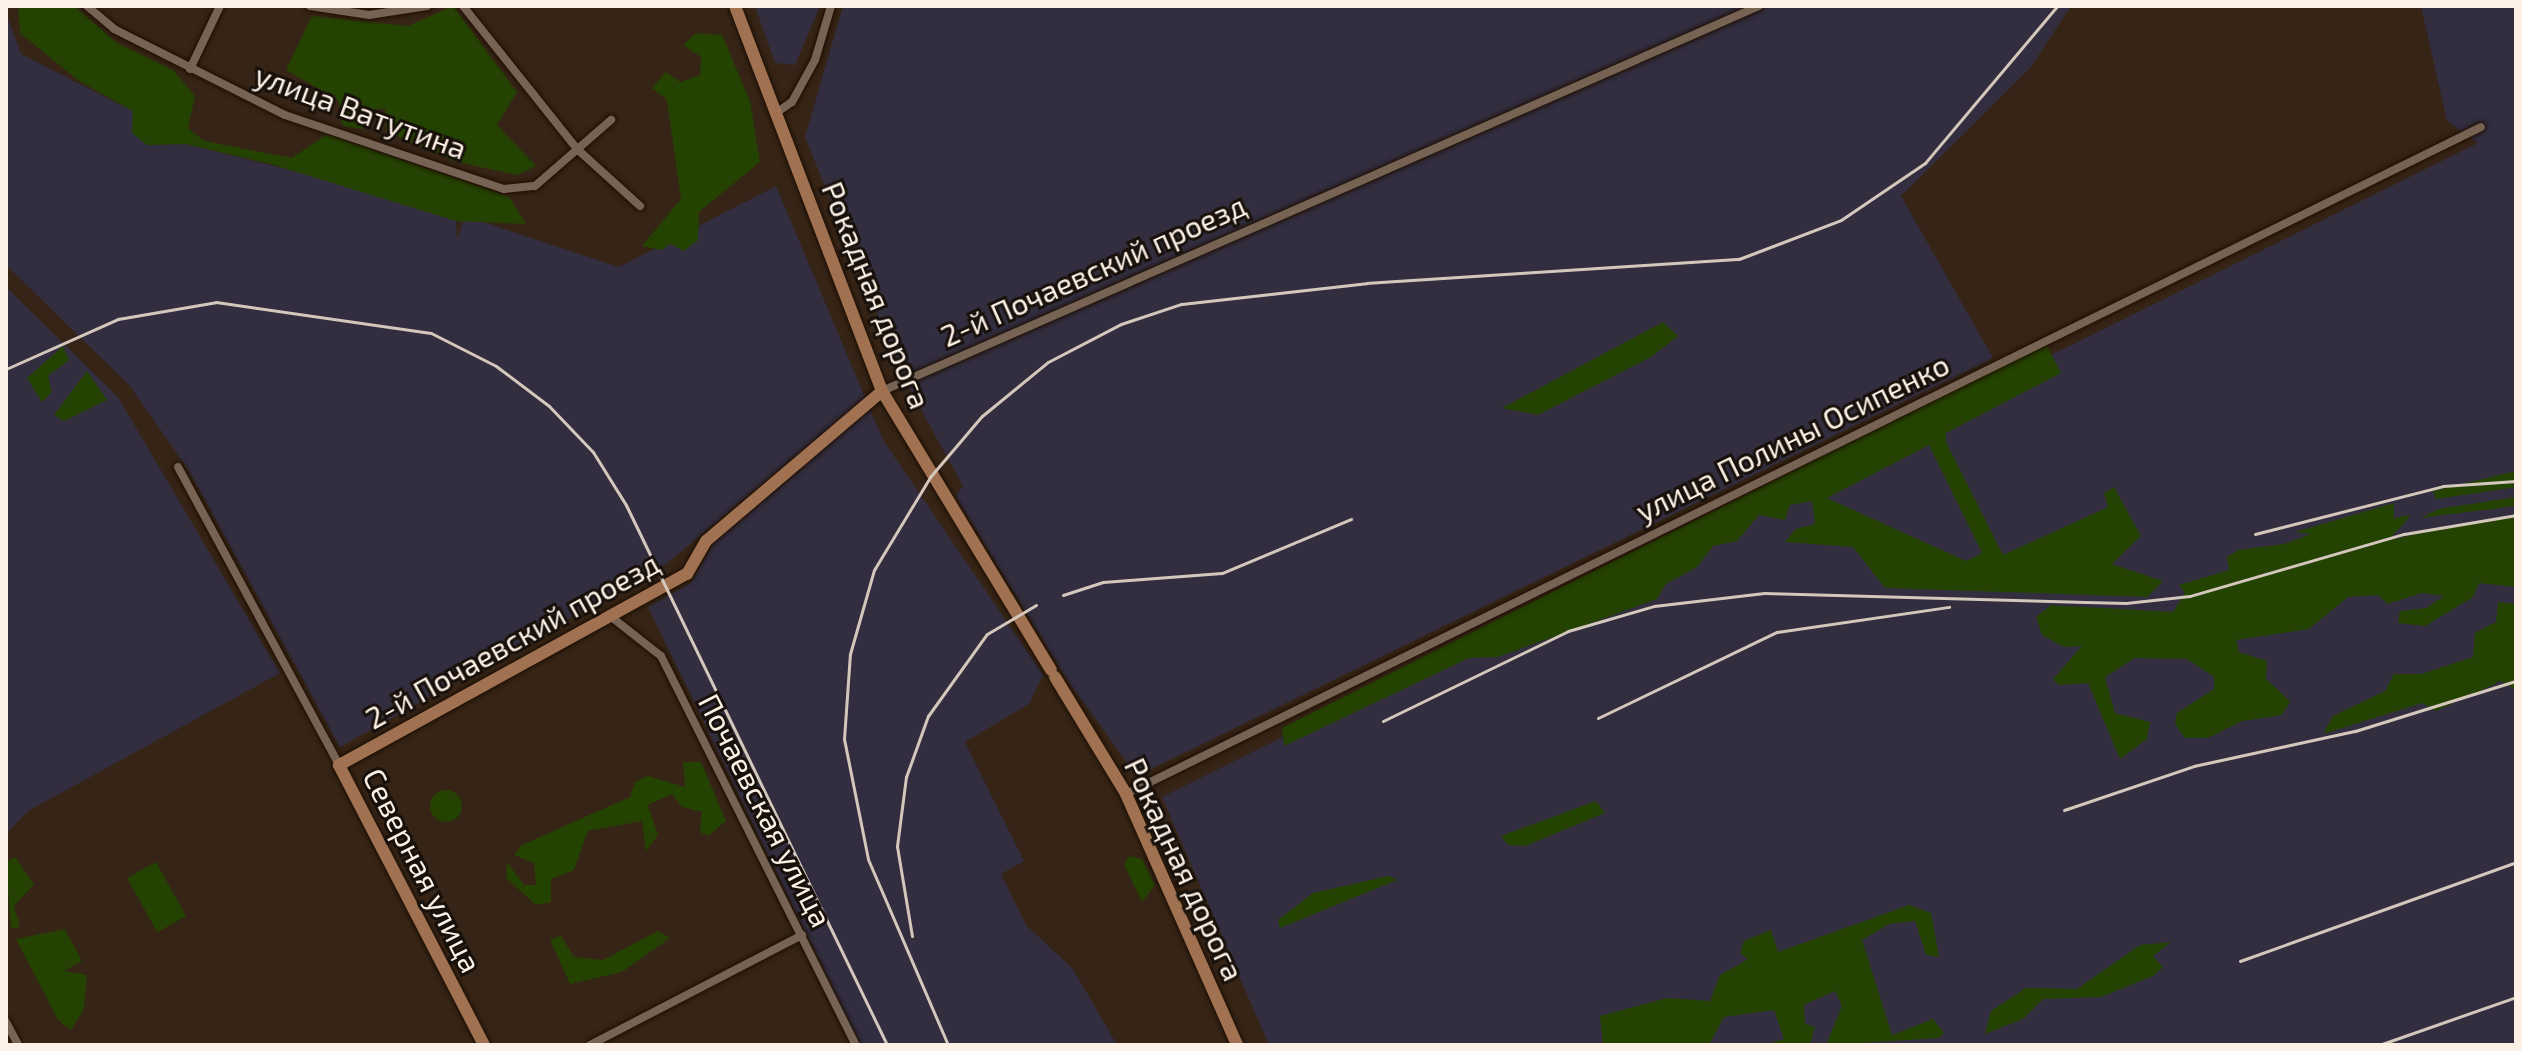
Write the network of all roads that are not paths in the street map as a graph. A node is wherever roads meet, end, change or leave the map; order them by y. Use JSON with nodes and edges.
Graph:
{"nodes":[{"id":1,"x":87,"y":6,"type":"edge"},
{"id":2,"x":220,"y":6,"type":"edge"},
{"id":3,"x":310,"y":6,"type":"edge"},
{"id":4,"x":427,"y":6,"type":"edge"},
{"id":5,"x":463,"y":6,"type":"edge"},
{"id":6,"x":735,"y":6,"type":"edge"},
{"id":7,"x":831,"y":6,"type":"edge"},
{"id":8,"x":1759,"y":6,"type":"edge"},
{"id":9,"x":190,"y":69,"type":"junction"},
{"id":10,"x":776,"y":113,"type":"junction"},
{"id":11,"x":611,"y":120,"type":"dead end"},
{"id":12,"x":2481,"y":127,"type":"dead end"},
{"id":13,"x":577,"y":149,"type":"junction"},
{"id":14,"x":640,"y":206,"type":"dead end"},
{"id":15,"x":882,"y":391,"type":"junction"},
{"id":16,"x":178,"y":467,"type":"dead end"},
{"id":17,"x":609,"y":615,"type":"junction"},
{"id":18,"x":339,"y":765,"type":"junction"},
{"id":19,"x":1126,"y":794,"type":"junction"},
{"id":20,"x":802,"y":935,"type":"junction"},
{"id":21,"x":6,"y":1022,"type":"edge"},
{"id":22,"x":18,"y":1045,"type":"edge"},
{"id":23,"x":484,"y":1045,"type":"edge"},
{"id":24,"x":590,"y":1045,"type":"edge"},
{"id":25,"x":856,"y":1045,"type":"edge"},
{"id":26,"x":1237,"y":1045,"type":"edge"}],
"edges":[{"from":1,"to":9,"type":"street","name":"улица Ватутина"},
{"from":2,"to":9,"type":"street"},
{"from":3,"to":4,"type":"street"},
{"from":5,"to":13,"type":"street"},
{"from":6,"to":10,"type":"main road","name":"Рокадная дорога"},
{"from":7,"to":10,"type":"street"},
{"from":8,"to":15,"type":"street","name":"2-й Почаевский проезд"},
{"from":9,"to":13,"type":"street","name":"улица Ватутина"},
{"from":10,"to":15,"type":"main road","name":"Рокадная дорога"},
{"from":11,"to":13,"type":"street","name":"улица Ватутина"},
{"from":12,"to":19,"type":"street","name":"улица Полины Осипенко"},
{"from":13,"to":14,"type":"street"},
{"from":15,"to":17,"type":"main road","name":"2-й Почаевский проезд"},
{"from":15,"to":19,"type":"main road","name":"Рокадная дорога"},
{"from":16,"to":18,"type":"street","name":"Северная улица"},
{"from":17,"to":18,"type":"main road","name":"2-й Почаевский проезд"},
{"from":17,"to":20,"type":"street","name":"Почаевская улица"},
{"from":18,"to":23,"type":"main road","name":"Северная улица"},
{"from":19,"to":26,"type":"main road","name":"Рокадная дорога"},
{"from":20,"to":24,"type":"street"},
{"from":20,"to":25,"type":"street","name":"Почаевская улица"},
{"from":21,"to":22,"type":"street"}]}
